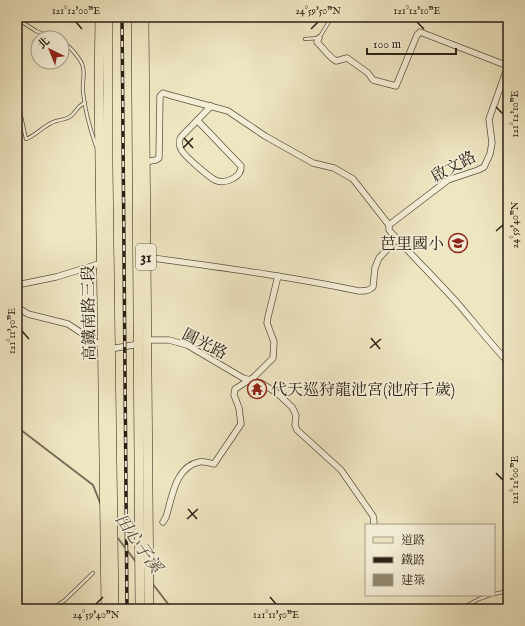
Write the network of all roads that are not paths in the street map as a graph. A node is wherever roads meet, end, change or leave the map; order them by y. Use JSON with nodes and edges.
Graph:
{"nodes":[{"id":1,"x":18,"y":17,"type":"edge"},
{"id":2,"x":100,"y":17,"type":"edge"},
{"id":3,"x":108,"y":17,"type":"edge"},
{"id":4,"x":136,"y":17,"type":"edge"},
{"id":5,"x":144,"y":17,"type":"edge"},
{"id":6,"x":332,"y":17,"type":"edge"},
{"id":7,"x":34,"y":30,"type":"edge"},
{"id":8,"x":319,"y":38,"type":"junction"},
{"id":9,"x":305,"y":40,"type":"dead end"},
{"id":10,"x":70,"y":48,"type":"edge"},
{"id":11,"x":508,"y":66,"type":"edge"},
{"id":12,"x":17,"y":98,"type":"edge"},
{"id":13,"x":85,"y":103,"type":"junction"},
{"id":14,"x":211,"y":106,"type":"junction"},
{"id":15,"x":197,"y":120,"type":"junction"},
{"id":16,"x":100,"y":156,"type":"junction"},
{"id":17,"x":145,"y":162,"type":"junction"},
{"id":18,"x":108,"y":165,"type":"junction"},
{"id":19,"x":138,"y":193,"type":"junction"},
{"id":20,"x":101,"y":206,"type":"junction"},
{"id":21,"x":389,"y":225,"type":"junction"},
{"id":22,"x":397,"y":239,"type":"junction"},
{"id":23,"x":146,"y":257,"type":"junction"},
{"id":24,"x":102,"y":263,"type":"junction"},
{"id":25,"x":278,"y":276,"type":"junction"},
{"id":26,"x":17,"y":285,"type":"edge"},
{"id":27,"x":17,"y":308,"type":"edge"},
{"id":28,"x":143,"y":342,"type":"junction"},
{"id":29,"x":107,"y":348,"type":"junction"},
{"id":30,"x":508,"y":362,"type":"edge"},
{"id":31,"x":249,"y":380,"type":"junction"},
{"id":32,"x":144,"y":496,"type":"junction"},
{"id":33,"x":163,"y":522,"type":"dead end"},
{"id":34,"x":373,"y":524,"type":"edge"},
{"id":35,"x":94,"y":573,"type":"dead end"},
{"id":36,"x":508,"y":591,"type":"edge"},
{"id":37,"x":495,"y":594,"type":"edge"},
{"id":38,"x":487,"y":596,"type":"edge"},
{"id":39,"x":111,"y":604,"type":"edge"},
{"id":40,"x":52,"y":609,"type":"edge"},
{"id":41,"x":106,"y":609,"type":"edge"},
{"id":42,"x":140,"y":609,"type":"edge"},
{"id":43,"x":149,"y":609,"type":"edge"},
{"id":44,"x":460,"y":609,"type":"edge"}],
"edges":[{"from":1,"to":7,"type":"lane"},
{"from":2,"to":16,"type":"main road","name":"高鐵南路三段"},
{"from":3,"to":18,"type":"main road","name":"高鐵南路三段"},
{"from":4,"to":19,"type":"main road","number":"31"},
{"from":5,"to":17,"type":"main road","number":"31"},
{"from":6,"to":8,"type":"lane"},
{"from":8,"to":9,"type":"lane"},
{"from":8,"to":11,"type":"street"},
{"from":10,"to":13,"type":"lane"},
{"from":11,"to":21,"type":"street","name":"啟文路"},
{"from":12,"to":13,"type":"lane"},
{"from":13,"to":16,"type":"lane"},
{"from":14,"to":15,"type":"street"},
{"from":14,"to":17,"type":"street"},
{"from":14,"to":21,"type":"street"},
{"from":15,"to":15,"type":"street"},
{"from":16,"to":20,"type":"main road","name":"高鐵南路三段"},
{"from":17,"to":19,"type":"main road"},
{"from":17,"to":23,"type":"main road","number":"31"},
{"from":18,"to":20,"type":"main road"},
{"from":18,"to":29,"type":"main road","name":"高鐵南路三段"},
{"from":19,"to":28,"type":"main road","number":"31"},
{"from":20,"to":24,"type":"main road","name":"高鐵南路三段"},
{"from":21,"to":22,"type":"street"},
{"from":22,"to":25,"type":"street"},
{"from":22,"to":30,"type":"street"},
{"from":23,"to":25,"type":"street"},
{"from":23,"to":28,"type":"main road","number":"31"},
{"from":24,"to":26,"type":"street"},
{"from":24,"to":29,"type":"main road","name":"高鐵南路三段"},
{"from":25,"to":31,"type":"street"},
{"from":27,"to":29,"type":"street"},
{"from":28,"to":29,"type":"street","name":"圓光路"},
{"from":28,"to":31,"type":"street","name":"圓光路"},
{"from":28,"to":32,"type":"main road","number":"31"},
{"from":29,"to":39,"type":"main road","name":"高鐵南路三段"},
{"from":31,"to":33,"type":"street"},
{"from":31,"to":34,"type":"street","name":"圓光路"},
{"from":32,"to":42,"type":"main road","number":"31"},
{"from":32,"to":43,"type":"main road","number":"31"},
{"from":35,"to":40,"type":"lane"},
{"from":36,"to":37,"type":"lane"},
{"from":38,"to":44,"type":"lane"},
{"from":39,"to":41,"type":"main road","name":"高鐵南路三段"}]}
